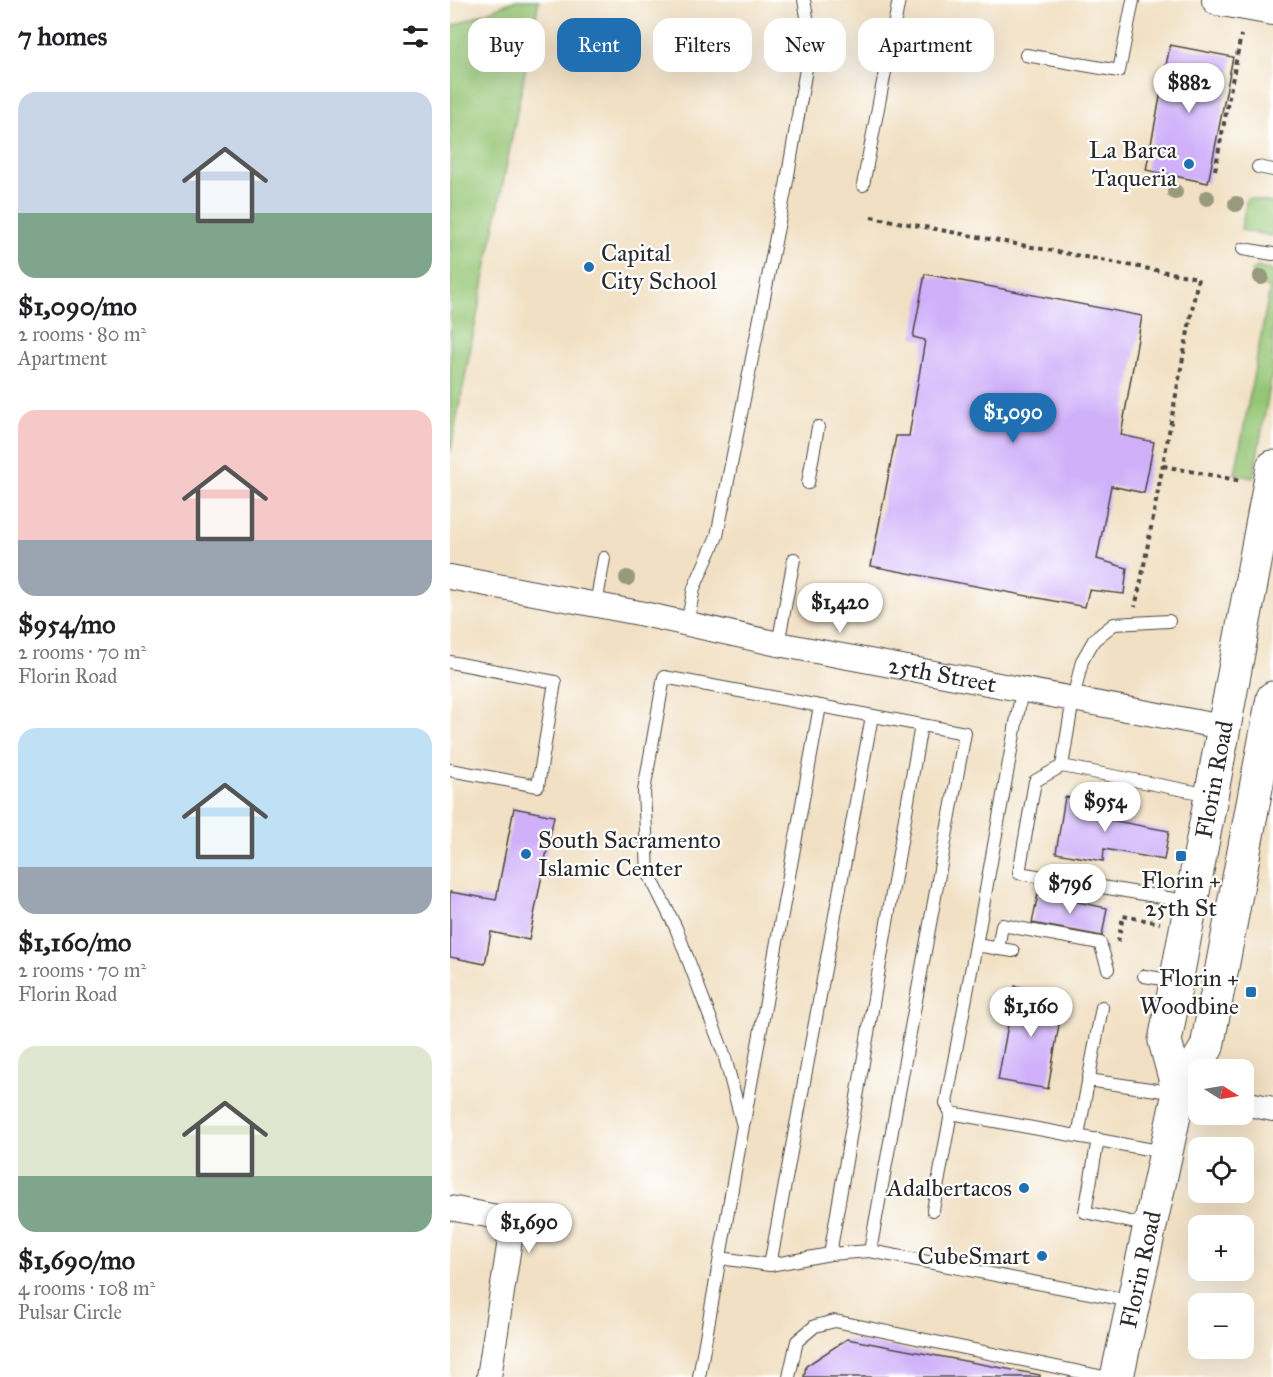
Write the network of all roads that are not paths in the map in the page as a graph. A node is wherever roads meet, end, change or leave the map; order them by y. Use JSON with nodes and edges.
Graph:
{"nodes":[{"id":1,"x":804,"y":0,"type":"edge"},
{"id":2,"x":899,"y":0,"type":"edge"},
{"id":3,"x":1132,"y":0,"type":"edge"},
{"id":4,"x":1217,"y":0,"type":"edge"},
{"id":5,"x":1273,"y":10,"type":"edge"},
{"id":6,"x":1026,"y":55,"type":"dead end"},
{"id":7,"x":1258,"y":167,"type":"dead end"},
{"id":8,"x":1273,"y":170,"type":"edge"},
{"id":9,"x":863,"y":185,"type":"dead end"},
{"id":10,"x":1243,"y":249,"type":"dead end"},
{"id":11,"x":1273,"y":254,"type":"edge"},
{"id":12,"x":818,"y":427,"type":"dead end"},
{"id":13,"x":1273,"y":467,"type":"edge"},
{"id":14,"x":808,"y":483,"type":"dead end"},
{"id":15,"x":604,"y":558,"type":"dead end"},
{"id":16,"x":794,"y":559,"type":"dead end"},
{"id":17,"x":450,"y":577,"type":"edge"},
{"id":18,"x":596,"y":605,"type":"junction"},
{"id":19,"x":1244,"y":620,"type":"junction"},
{"id":20,"x":1169,"y":621,"type":"dead end"},
{"id":21,"x":687,"y":624,"type":"junction"},
{"id":22,"x":778,"y":644,"type":"junction"},
{"id":23,"x":450,"y":662,"type":"edge"},
{"id":24,"x":1022,"y":690,"type":"junction"},
{"id":25,"x":1073,"y":699,"type":"junction"},
{"id":26,"x":820,"y":706,"type":"junction"},
{"id":27,"x":872,"y":716,"type":"junction"},
{"id":28,"x":1271,"y":720,"type":"edge"},
{"id":29,"x":921,"y":725,"type":"junction"},
{"id":30,"x":1223,"y":727,"type":"junction"},
{"id":31,"x":1062,"y":766,"type":"junction"},
{"id":32,"x":450,"y":770,"type":"edge"},
{"id":33,"x":1211,"y":795,"type":"junction"},
{"id":34,"x":1250,"y":820,"type":"junction"},
{"id":35,"x":1191,"y":902,"type":"junction"},
{"id":36,"x":976,"y":945,"type":"junction"},
{"id":37,"x":998,"y":949,"type":"junction"},
{"id":38,"x":1013,"y":951,"type":"dead end"},
{"id":39,"x":1108,"y":969,"type":"dead end"},
{"id":40,"x":1144,"y":976,"type":"dead end"},
{"id":41,"x":1176,"y":982,"type":"junction"},
{"id":42,"x":1102,"y":1007,"type":"dead end"},
{"id":43,"x":1202,"y":1059,"type":"edge"},
{"id":44,"x":1088,"y":1080,"type":"junction"},
{"id":45,"x":1188,"y":1093,"type":"edge"},
{"id":46,"x":1188,"y":1095,"type":"edge"},
{"id":47,"x":1188,"y":1097,"type":"edge"},
{"id":48,"x":1254,"y":1105,"type":"edge"},
{"id":49,"x":1273,"y":1109,"type":"edge"},
{"id":50,"x":951,"y":1113,"type":"junction"},
{"id":51,"x":743,"y":1126,"type":"junction"},
{"id":52,"x":1078,"y":1136,"type":"junction"},
{"id":53,"x":1098,"y":1139,"type":"junction"},
{"id":54,"x":1165,"y":1152,"type":"junction"},
{"id":55,"x":450,"y":1208,"type":"edge"},
{"id":56,"x":933,"y":1210,"type":"dead end"},
{"id":57,"x":1150,"y":1226,"type":"junction"},
{"id":58,"x":870,"y":1251,"type":"junction"},
{"id":59,"x":830,"y":1254,"type":"junction"},
{"id":60,"x":720,"y":1258,"type":"junction"},
{"id":61,"x":770,"y":1266,"type":"junction"},
{"id":62,"x":1134,"y":1301,"type":"junction"},
{"id":63,"x":489,"y":1377,"type":"edge"},
{"id":64,"x":699,"y":1377,"type":"edge"},
{"id":65,"x":789,"y":1377,"type":"edge"},
{"id":66,"x":1104,"y":1377,"type":"edge"},
{"id":67,"x":1117,"y":1377,"type":"edge"}],
"edges":[{"from":1,"to":21,"type":"lane"},
{"from":2,"to":9,"type":"lane"},
{"from":3,"to":6,"type":"lane"},
{"from":4,"to":5,"type":"street"},
{"from":7,"to":8,"type":"lane"},
{"from":10,"to":11,"type":"lane"},
{"from":12,"to":14,"type":"lane"},
{"from":13,"to":19,"type":"main road","name":"Florin Road"},
{"from":15,"to":18,"type":"lane"},
{"from":16,"to":22,"type":"lane"},
{"from":17,"to":18,"type":"street","name":"25th Street"},
{"from":18,"to":21,"type":"street","name":"25th Street"},
{"from":19,"to":28,"type":"main road"},
{"from":19,"to":30,"type":"main road","name":"Florin Road"},
{"from":20,"to":25,"type":"lane"},
{"from":21,"to":22,"type":"street","name":"25th Street"},
{"from":22,"to":24,"type":"street","name":"25th Street"},
{"from":23,"to":32,"type":"lane"},
{"from":24,"to":25,"type":"street","name":"25th Street"},
{"from":24,"to":36,"type":"lane"},
{"from":25,"to":30,"type":"street","name":"25th Street"},
{"from":25,"to":31,"type":"lane"},
{"from":26,"to":27,"type":"lane"},
{"from":26,"to":51,"type":"lane"},
{"from":26,"to":51,"type":"lane"},
{"from":27,"to":29,"type":"lane"},
{"from":27,"to":61,"type":"lane"},
{"from":28,"to":34,"type":"main road","name":"Florin Road"},
{"from":29,"to":58,"type":"lane"},
{"from":29,"to":59,"type":"lane"},
{"from":30,"to":33,"type":"main road","name":"Florin Road"},
{"from":30,"to":34,"type":"main road"},
{"from":31,"to":33,"type":"lane"},
{"from":31,"to":35,"type":"lane"},
{"from":33,"to":35,"type":"main road","name":"Florin Road"},
{"from":34,"to":43,"type":"main road","name":"Florin Road"},
{"from":35,"to":41,"type":"main road","name":"Florin Road"},
{"from":36,"to":37,"type":"lane"},
{"from":36,"to":50,"type":"lane"},
{"from":37,"to":38,"type":"lane"},
{"from":37,"to":39,"type":"lane"},
{"from":40,"to":41,"type":"lane"},
{"from":41,"to":45,"type":"main road","name":"Florin Road"},
{"from":42,"to":44,"type":"lane"},
{"from":44,"to":46,"type":"lane"},
{"from":44,"to":52,"type":"lane"},
{"from":47,"to":54,"type":"main road","name":"Florin Road"},
{"from":48,"to":49,"type":"street"},
{"from":50,"to":52,"type":"lane"},
{"from":50,"to":56,"type":"lane"},
{"from":51,"to":60,"type":"lane"},
{"from":52,"to":53,"type":"lane"},
{"from":53,"to":54,"type":"lane"},
{"from":53,"to":57,"type":"lane"},
{"from":54,"to":57,"type":"main road","name":"Florin Road"},
{"from":55,"to":63,"type":"street"},
{"from":57,"to":62,"type":"main road","name":"Florin Road"},
{"from":58,"to":59,"type":"lane"},
{"from":58,"to":62,"type":"lane"},
{"from":59,"to":61,"type":"lane"},
{"from":60,"to":61,"type":"lane"},
{"from":60,"to":64,"type":"lane"},
{"from":62,"to":67,"type":"main road","name":"Florin Road"},
{"from":65,"to":66,"type":"lane"}]}
